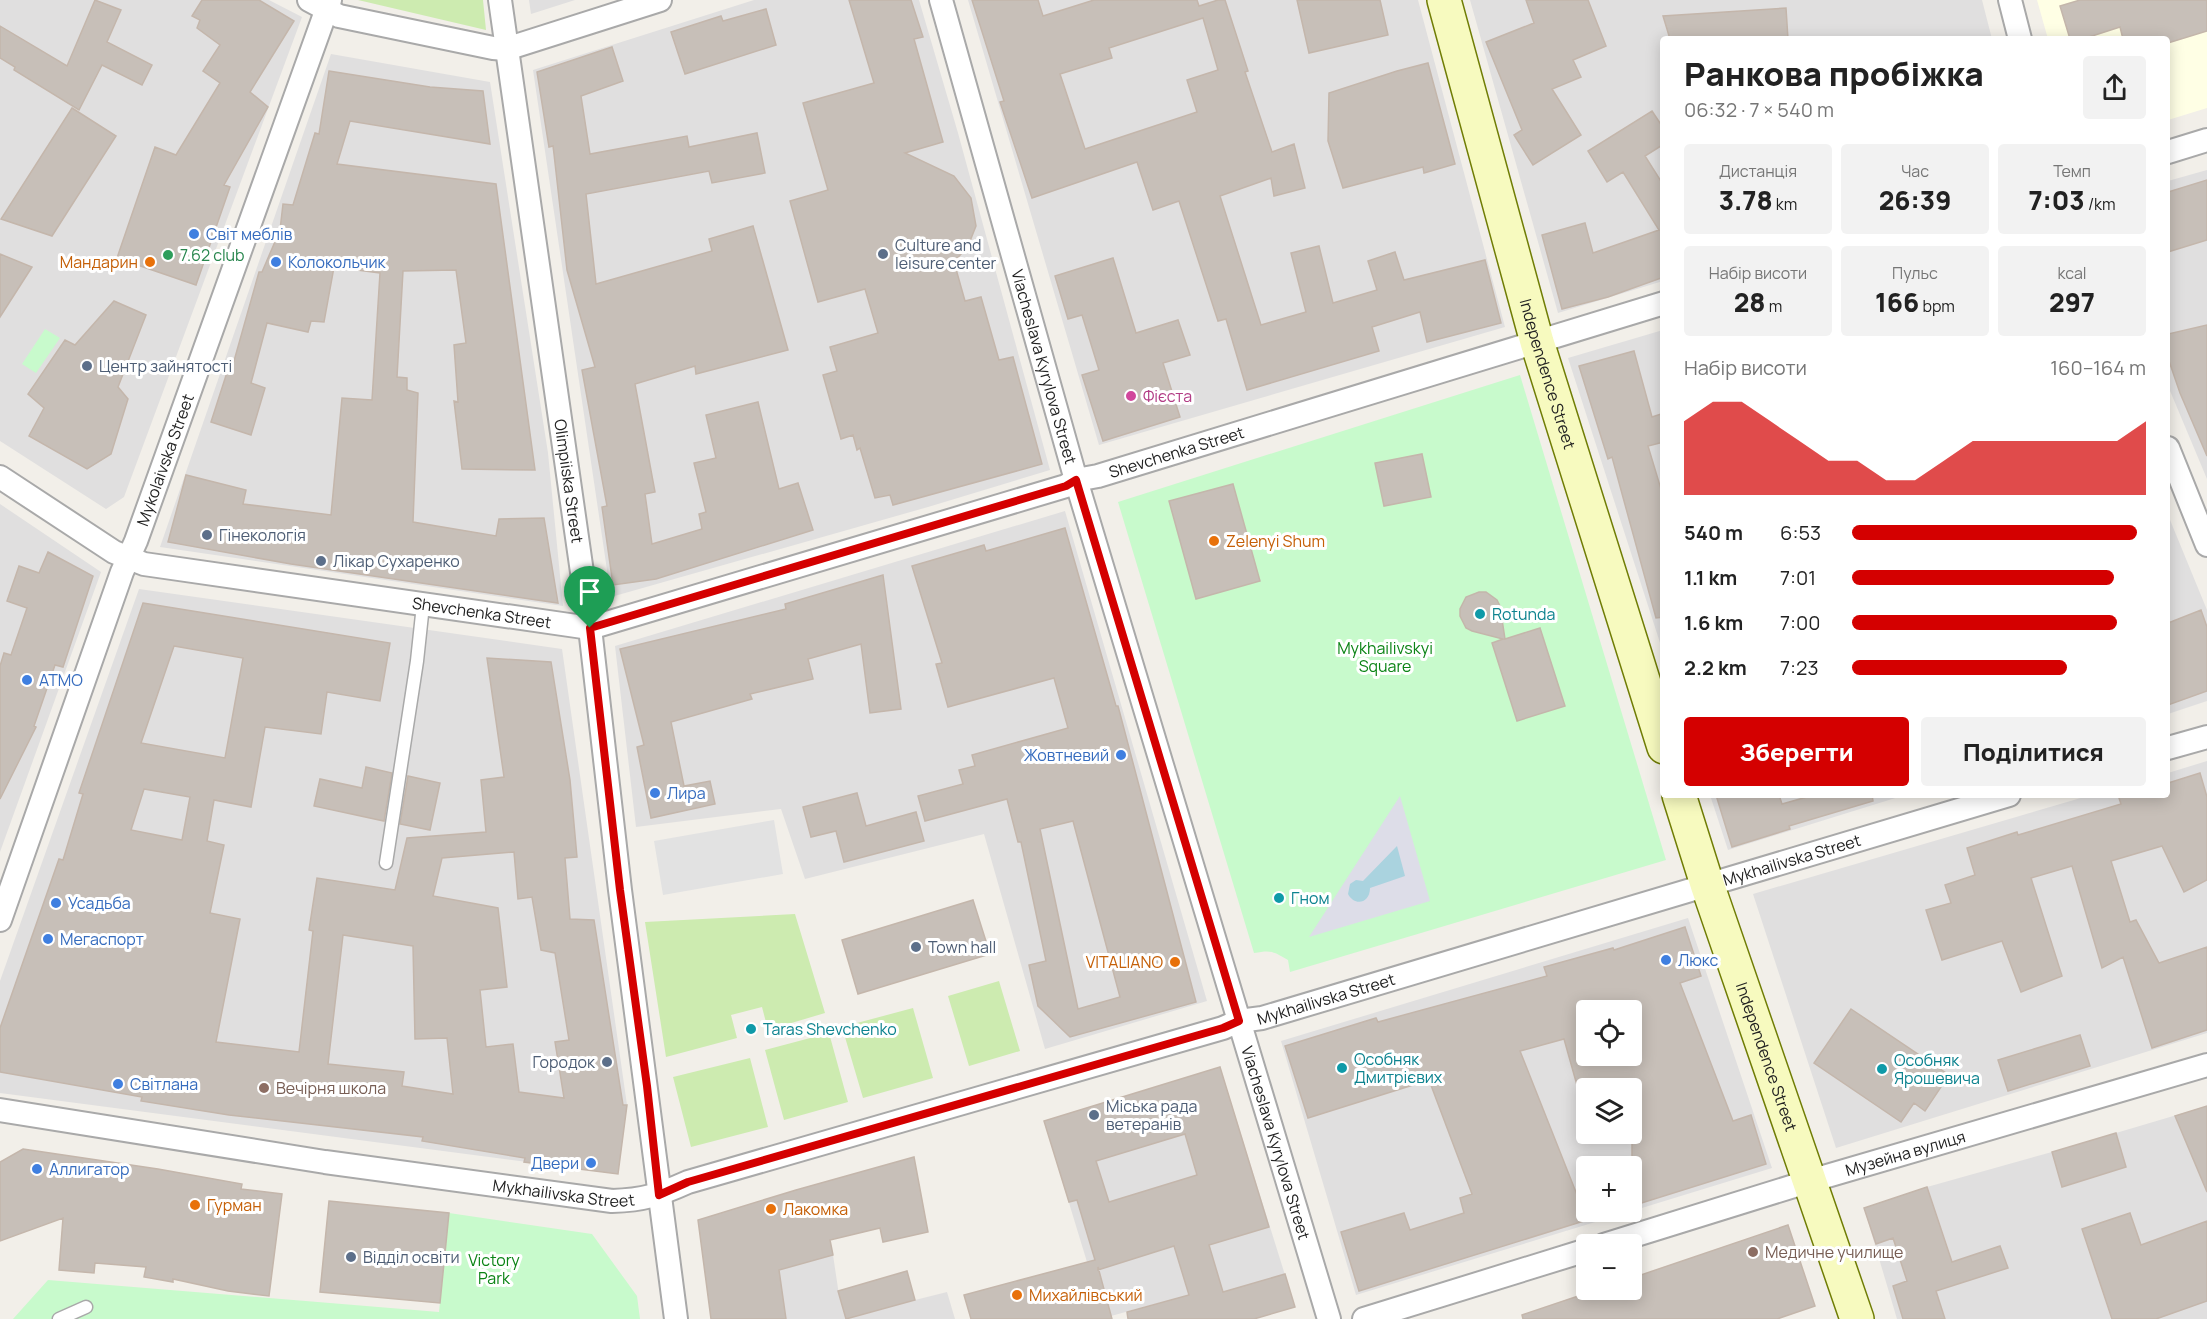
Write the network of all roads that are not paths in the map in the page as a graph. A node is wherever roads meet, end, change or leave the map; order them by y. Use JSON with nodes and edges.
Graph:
{"nodes":[{"id":1,"x":500,"y":0,"type":"edge"},
{"id":2,"x":660,"y":0,"type":"edge"},
{"id":3,"x":941,"y":0,"type":"edge"},
{"id":4,"x":1443,"y":0,"type":"edge"},
{"id":5,"x":2010,"y":0,"type":"edge"},
{"id":6,"x":321,"y":3,"type":"edge"},
{"id":7,"x":2019,"y":36,"type":"edge"},
{"id":8,"x":506,"y":49,"type":"junction"},
{"id":9,"x":2207,"y":140,"type":"edge"},
{"id":10,"x":2170,"y":151,"type":"edge"},
{"id":11,"x":1660,"y":304,"type":"edge"},
{"id":12,"x":1537,"y":342,"type":"junction"},
{"id":13,"x":2170,"y":453,"type":"edge"},
{"id":14,"x":0,"y":477,"type":"edge"},
{"id":15,"x":1076,"y":480,"type":"junction"},
{"id":16,"x":2207,"y":545,"type":"edge"},
{"id":17,"x":128,"y":557,"type":"junction"},
{"id":18,"x":423,"y":605,"type":"junction"},
{"id":19,"x":590,"y":628,"type":"junction"},
{"id":20,"x":1660,"y":734,"type":"edge"},
{"id":21,"x":2207,"y":737,"type":"edge"},
{"id":22,"x":2170,"y":747,"type":"edge"},
{"id":23,"x":1680,"y":798,"type":"edge"},
{"id":24,"x":1999,"y":798,"type":"edge"},
{"id":25,"x":386,"y":863,"type":"dead end"},
{"id":26,"x":1707,"y":884,"type":"junction"},
{"id":27,"x":0,"y":920,"type":"edge"},
{"id":28,"x":1239,"y":1021,"type":"junction"},
{"id":29,"x":2207,"y":1065,"type":"edge"},
{"id":30,"x":0,"y":1110,"type":"edge"},
{"id":31,"x":1810,"y":1181,"type":"junction"},
{"id":32,"x":659,"y":1195,"type":"junction"},
{"id":33,"x":1639,"y":1234,"type":"edge"},
{"id":34,"x":1576,"y":1253,"type":"edge"},
{"id":35,"x":86,"y":1307,"type":"dead end"},
{"id":36,"x":58,"y":1319,"type":"edge"},
{"id":37,"x":676,"y":1319,"type":"edge"},
{"id":38,"x":1329,"y":1319,"type":"edge"},
{"id":39,"x":1364,"y":1319,"type":"edge"},
{"id":40,"x":1857,"y":1319,"type":"edge"}],
"edges":[{"from":1,"to":8,"type":"street","name":"Olimpiiska Street"},
{"from":2,"to":8,"type":"street"},
{"from":3,"to":15,"type":"street","name":"Viacheslava Kyrylova Street"},
{"from":4,"to":12,"type":"street","name":"Independence Street"},
{"from":5,"to":7,"type":"street"},
{"from":6,"to":8,"type":"street"},
{"from":6,"to":17,"type":"street","name":"Mykolaivska Street"},
{"from":8,"to":19,"type":"street","name":"Olimpiiska Street"},
{"from":9,"to":10,"type":"street"},
{"from":11,"to":12,"type":"street","name":"Shevchenka Street"},
{"from":12,"to":15,"type":"street","name":"Shevchenka Street"},
{"from":12,"to":20,"type":"street","name":"Independence Street"},
{"from":13,"to":16,"type":"street"},
{"from":14,"to":17,"type":"street","name":"Shevchenka Street"},
{"from":15,"to":19,"type":"street","name":"Shevchenka Street"},
{"from":15,"to":28,"type":"street","name":"Viacheslava Kyrylova Street"},
{"from":17,"to":18,"type":"street","name":"Shevchenka Street"},
{"from":17,"to":27,"type":"street","name":"Mykolaivska Street"},
{"from":18,"to":19,"type":"street","name":"Shevchenka Street"},
{"from":18,"to":25,"type":"lane"},
{"from":19,"to":32,"type":"street","name":"Olimpiiska Street"},
{"from":21,"to":22,"type":"street"},
{"from":23,"to":26,"type":"street","name":"Independence Street"},
{"from":24,"to":26,"type":"street","name":"Mykhailivska Street"},
{"from":26,"to":28,"type":"street","name":"Mykhailivska Street"},
{"from":26,"to":31,"type":"street","name":"Independence Street"},
{"from":28,"to":32,"type":"street","name":"Mykhailivska Street"},
{"from":28,"to":38,"type":"street","name":"Viacheslava Kyrylova Street"},
{"from":29,"to":31,"type":"street","name":"Музейна вулиця"},
{"from":30,"to":32,"type":"street","name":"Mykhailivska Street"},
{"from":31,"to":33,"type":"street","name":"Музейна вулиця"},
{"from":31,"to":40,"type":"street","name":"Independence Street"},
{"from":32,"to":37,"type":"street","name":"Olimpiiska Street"},
{"from":34,"to":39,"type":"street"},
{"from":35,"to":36,"type":"lane"}]}
